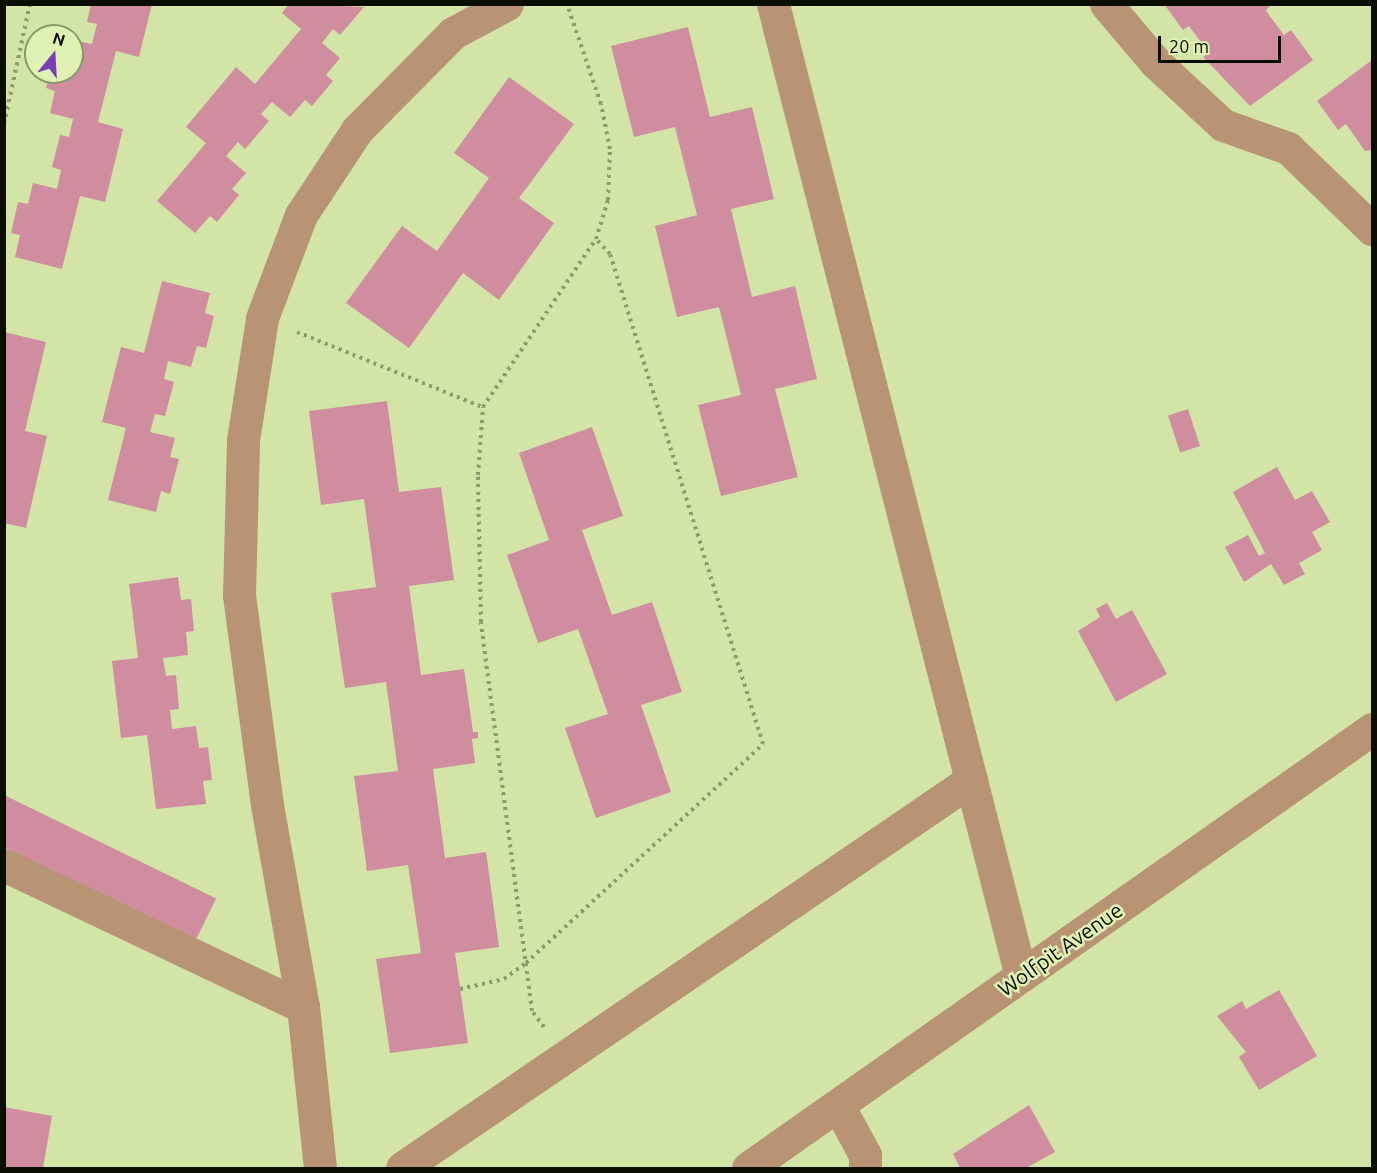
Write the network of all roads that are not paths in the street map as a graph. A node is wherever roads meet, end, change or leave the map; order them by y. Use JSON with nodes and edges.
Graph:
{"nodes":[{"id":1,"x":507,"y":4,"type":"edge"},
{"id":2,"x":773,"y":4,"type":"edge"},
{"id":3,"x":1107,"y":4,"type":"edge"},
{"id":4,"x":1372,"y":229,"type":"edge"},
{"id":5,"x":1372,"y":729,"type":"edge"},
{"id":6,"x":971,"y":780,"type":"junction"},
{"id":7,"x":4,"y":865,"type":"edge"},
{"id":8,"x":1021,"y":976,"type":"junction"},
{"id":9,"x":303,"y":1007,"type":"junction"},
{"id":10,"x":838,"y":1105,"type":"junction"},
{"id":11,"x":320,"y":1168,"type":"edge"},
{"id":12,"x":402,"y":1168,"type":"edge"},
{"id":13,"x":748,"y":1168,"type":"edge"},
{"id":14,"x":865,"y":1168,"type":"edge"}],
"edges":[{"from":1,"to":9,"type":"street"},
{"from":2,"to":6,"type":"street"},
{"from":3,"to":4,"type":"street"},
{"from":5,"to":8,"type":"street","name":"Wolfpit Avenue"},
{"from":6,"to":8,"type":"street"},
{"from":6,"to":12,"type":"street"},
{"from":7,"to":9,"type":"street"},
{"from":8,"to":10,"type":"street","name":"Wolfpit Avenue"},
{"from":9,"to":11,"type":"street"},
{"from":10,"to":13,"type":"street","name":"Wolfpit Avenue"},
{"from":10,"to":14,"type":"street"}]}
